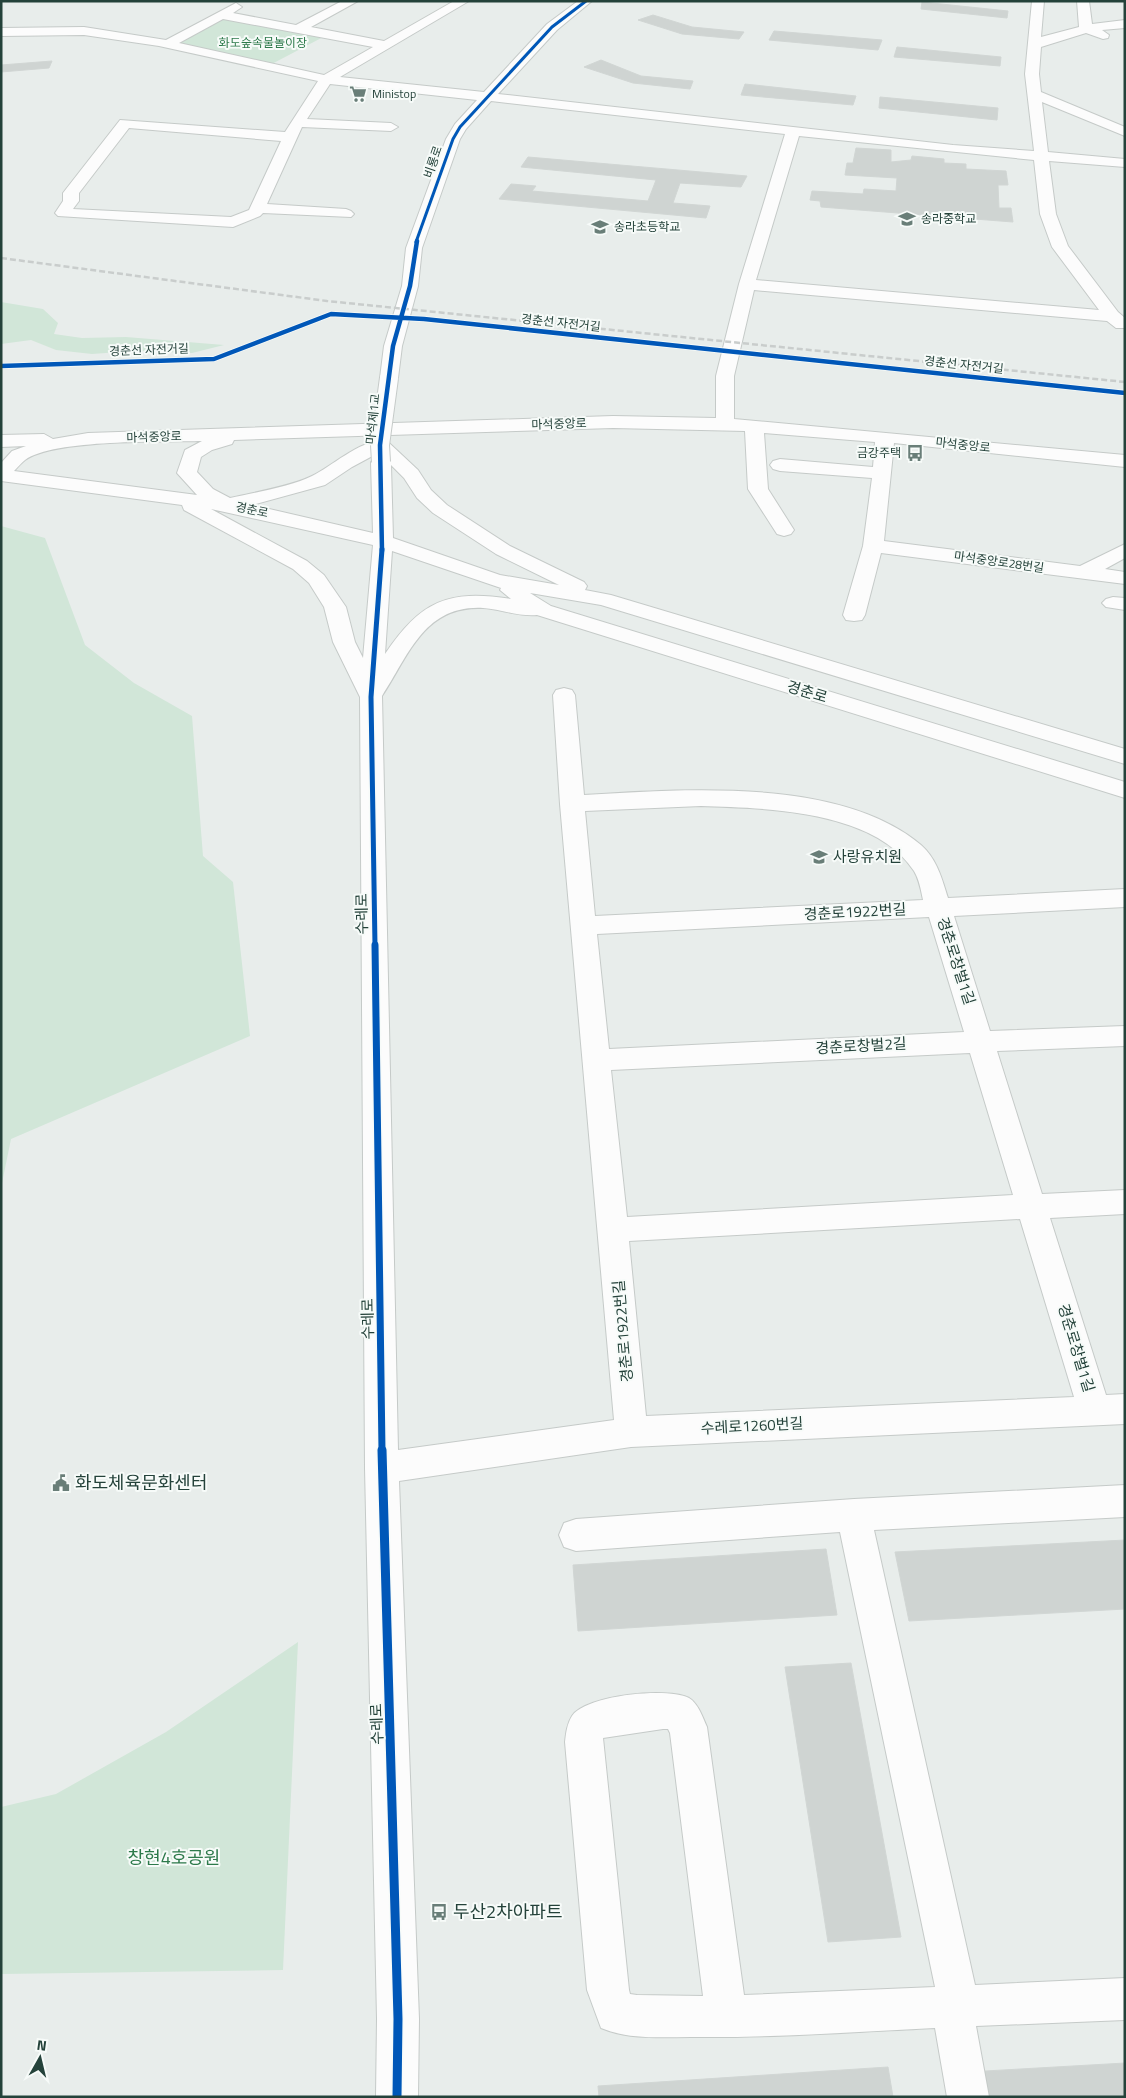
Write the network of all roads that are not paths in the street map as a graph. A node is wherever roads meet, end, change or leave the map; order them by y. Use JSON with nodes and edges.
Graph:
{"nodes":[{"id":1,"x":246,"y":1,"type":"edge"},
{"id":2,"x":352,"y":1,"type":"edge"},
{"id":3,"x":463,"y":1,"type":"edge"},
{"id":4,"x":586,"y":1,"type":"edge"},
{"id":5,"x":1038,"y":1,"type":"edge"},
{"id":6,"x":1083,"y":1,"type":"edge"},
{"id":7,"x":221,"y":15,"type":"junction"},
{"id":8,"x":1125,"y":24,"type":"edge"},
{"id":9,"x":1086,"y":29,"type":"junction"},
{"id":10,"x":296,"y":30,"type":"junction"},
{"id":11,"x":1,"y":32,"type":"edge"},
{"id":12,"x":1119,"y":38,"type":"dead end"},
{"id":13,"x":167,"y":44,"type":"junction"},
{"id":14,"x":386,"y":45,"type":"junction"},
{"id":15,"x":1034,"y":45,"type":"junction"},
{"id":16,"x":326,"y":79,"type":"junction"},
{"id":17,"x":1034,"y":94,"type":"junction"},
{"id":18,"x":489,"y":96,"type":"junction"},
{"id":19,"x":703,"y":108,"type":"dead end"},
{"id":20,"x":1077,"y":113,"type":"junction"},
{"id":21,"x":1115,"y":114,"type":"dead end"},
{"id":22,"x":696,"y":121,"type":"junction"},
{"id":23,"x":297,"y":123,"type":"junction"},
{"id":24,"x":391,"y":127,"type":"dead end"},
{"id":25,"x":793,"y":132,"type":"junction"},
{"id":26,"x":1125,"y":132,"type":"edge"},
{"id":27,"x":290,"y":137,"type":"junction"},
{"id":28,"x":1042,"y":157,"type":"junction"},
{"id":29,"x":1125,"y":163,"type":"edge"},
{"id":30,"x":257,"y":208,"type":"junction"},
{"id":31,"x":346,"y":214,"type":"dead end"},
{"id":32,"x":747,"y":284,"type":"junction"},
{"id":33,"x":1112,"y":316,"type":"junction"},
{"id":34,"x":1125,"y":327,"type":"edge"},
{"id":35,"x":389,"y":378,"type":"joint"},
{"id":36,"x":725,"y":424,"type":"junction"},
{"id":37,"x":754,"y":426,"type":"junction"},
{"id":38,"x":243,"y":434,"type":"junction"},
{"id":39,"x":885,"y":437,"type":"junction"},
{"id":40,"x":88,"y":439,"type":"junction"},
{"id":41,"x":1,"y":442,"type":"edge"},
{"id":42,"x":381,"y":453,"type":"junction"},
{"id":43,"x":1125,"y":461,"type":"edge"},
{"id":44,"x":780,"y":465,"type":"dead end"},
{"id":45,"x":882,"y":473,"type":"junction"},
{"id":46,"x":1,"y":474,"type":"edge"},
{"id":47,"x":176,"y":497,"type":"junction"},
{"id":48,"x":228,"y":505,"type":"junction"},
{"id":49,"x":784,"y":530,"type":"dead end"},
{"id":50,"x":383,"y":541,"type":"junction"},
{"id":51,"x":873,"y":546,"type":"junction"},
{"id":52,"x":1125,"y":550,"type":"edge"},
{"id":53,"x":1082,"y":574,"type":"junction"},
{"id":54,"x":1125,"y":578,"type":"edge"},
{"id":55,"x":496,"y":581,"type":"junction"},
{"id":56,"x":604,"y":599,"type":"junction"},
{"id":57,"x":544,"y":610,"type":"junction"},
{"id":58,"x":854,"y":615,"type":"dead end"},
{"id":59,"x":564,"y":695,"type":"dead end"},
{"id":60,"x":371,"y":697,"type":"junction"},
{"id":61,"x":1125,"y":757,"type":"edge"},
{"id":62,"x":1125,"y":790,"type":"edge"},
{"id":63,"x":572,"y":804,"type":"junction"},
{"id":64,"x":1125,"y":898,"type":"edge"},
{"id":65,"x":939,"y":908,"type":"junction"},
{"id":66,"x":584,"y":926,"type":"junction"},
{"id":67,"x":1125,"y":1036,"type":"edge"},
{"id":68,"x":981,"y":1040,"type":"junction"},
{"id":69,"x":598,"y":1060,"type":"junction"},
{"id":70,"x":1125,"y":1202,"type":"edge"},
{"id":71,"x":1032,"y":1207,"type":"junction"},
{"id":72,"x":614,"y":1230,"type":"junction"},
{"id":73,"x":1110,"y":1410,"type":"edge"},
{"id":74,"x":631,"y":1432,"type":"junction"},
{"id":75,"x":382,"y":1468,"type":"junction"},
{"id":76,"x":1125,"y":1501,"type":"edge"},
{"id":77,"x":854,"y":1515,"type":"junction"},
{"id":78,"x":576,"y":1535,"type":"dead end"},
{"id":79,"x":1125,"y":1999,"type":"edge"},
{"id":80,"x":955,"y":2007,"type":"junction"},
{"id":81,"x":726,"y":2017,"type":"junction"},
{"id":82,"x":397,"y":2097,"type":"edge"},
{"id":83,"x":968,"y":2097,"type":"edge"}],
"edges":[{"from":1,"to":7,"type":"street"},
{"from":2,"to":10,"type":"street"},
{"from":3,"to":14,"type":"street"},
{"from":4,"to":18,"type":"street","name":"비룡로"},
{"from":5,"to":15,"type":"street"},
{"from":6,"to":9,"type":"street"},
{"from":7,"to":10,"type":"street"},
{"from":7,"to":13,"type":"street"},
{"from":8,"to":9,"type":"street"},
{"from":9,"to":12,"type":"street"},
{"from":9,"to":15,"type":"street"},
{"from":10,"to":14,"type":"street"},
{"from":11,"to":13,"type":"street"},
{"from":13,"to":16,"type":"street"},
{"from":14,"to":16,"type":"street"},
{"from":15,"to":17,"type":"street"},
{"from":16,"to":18,"type":"street"},
{"from":16,"to":23,"type":"street"},
{"from":17,"to":20,"type":"street"},
{"from":17,"to":28,"type":"street"},
{"from":18,"to":22,"type":"street"},
{"from":18,"to":35,"type":"street","name":"비룡로"},
{"from":19,"to":22,"type":"street"},
{"from":20,"to":21,"type":"street"},
{"from":20,"to":26,"type":"street"},
{"from":22,"to":25,"type":"street"},
{"from":23,"to":24,"type":"street"},
{"from":23,"to":27,"type":"street"},
{"from":25,"to":28,"type":"street"},
{"from":25,"to":32,"type":"street"},
{"from":27,"to":30,"type":"street"},
{"from":27,"to":30,"type":"street"},
{"from":28,"to":29,"type":"street"},
{"from":28,"to":33,"type":"street"},
{"from":30,"to":31,"type":"street"},
{"from":32,"to":33,"type":"street"},
{"from":32,"to":36,"type":"street"},
{"from":33,"to":34,"type":"street"},
{"from":35,"to":42,"type":"street","name":"마석제1교","bridge":true},
{"from":36,"to":37,"type":"street","name":"마석중앙로"},
{"from":36,"to":38,"type":"street","name":"마석중앙로"},
{"from":37,"to":39,"type":"street","name":"마석중앙로"},
{"from":37,"to":49,"type":"street"},
{"from":38,"to":40,"type":"street","name":"마석중앙로"},
{"from":38,"to":48,"type":"street"},
{"from":39,"to":43,"type":"street","name":"마석중앙로"},
{"from":39,"to":45,"type":"street"},
{"from":40,"to":41,"type":"street"},
{"from":40,"to":46,"type":"street","name":"마석중앙로"},
{"from":42,"to":48,"type":"street"},
{"from":42,"to":50,"type":"street"},
{"from":42,"to":56,"type":"street"},
{"from":44,"to":45,"type":"street"},
{"from":45,"to":51,"type":"street"},
{"from":46,"to":47,"type":"street","name":"경춘로"},
{"from":47,"to":48,"type":"street","name":"경춘로"},
{"from":47,"to":60,"type":"street"},
{"from":48,"to":50,"type":"street","name":"경춘로"},
{"from":50,"to":55,"type":"street","name":"경춘로"},
{"from":50,"to":60,"type":"street","name":"수레로"},
{"from":51,"to":53,"type":"street","name":"마석중앙로28번길"},
{"from":51,"to":58,"type":"street"},
{"from":52,"to":53,"type":"street"},
{"from":53,"to":54,"type":"street","name":"마석중앙로28번길"},
{"from":55,"to":56,"type":"street","name":"경춘로"},
{"from":55,"to":57,"type":"street","name":"경춘로"},
{"from":56,"to":61,"type":"street","name":"경춘로"},
{"from":57,"to":60,"type":"street"},
{"from":57,"to":62,"type":"street","name":"경춘로"},
{"from":59,"to":63,"type":"street","name":"경춘로1922번길"},
{"from":60,"to":75,"type":"street","name":"수레로"},
{"from":63,"to":65,"type":"street","name":"경춘로창벌1길"},
{"from":63,"to":66,"type":"street","name":"경춘로1922번길"},
{"from":64,"to":65,"type":"street","name":"경춘로1922번길"},
{"from":65,"to":66,"type":"street","name":"경춘로1922번길"},
{"from":65,"to":68,"type":"street","name":"경춘로창벌1길"},
{"from":66,"to":69,"type":"street","name":"경춘로1922번길"},
{"from":67,"to":68,"type":"street","name":"경춘로창벌2길"},
{"from":68,"to":69,"type":"street","name":"경춘로창벌2길"},
{"from":68,"to":71,"type":"street","name":"경춘로창벌1길"},
{"from":69,"to":72,"type":"street","name":"경춘로1922번길"},
{"from":70,"to":71,"type":"street"},
{"from":71,"to":72,"type":"street"},
{"from":71,"to":73,"type":"street","name":"경춘로창벌1길"},
{"from":72,"to":74,"type":"street","name":"경춘로1922번길"},
{"from":73,"to":74,"type":"street","name":"수레로1260번길"},
{"from":74,"to":75,"type":"street","name":"수레로1260번길"},
{"from":75,"to":82,"type":"street","name":"수레로"},
{"from":76,"to":77,"type":"street"},
{"from":77,"to":78,"type":"street"},
{"from":77,"to":80,"type":"street"},
{"from":79,"to":80,"type":"street"},
{"from":80,"to":81,"type":"street"},
{"from":80,"to":83,"type":"street"},
{"from":81,"to":81,"type":"street"}]}
